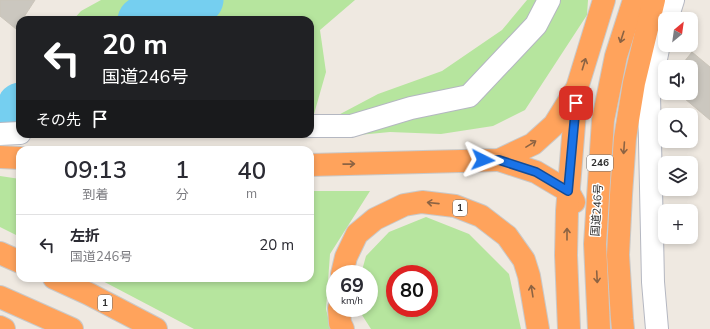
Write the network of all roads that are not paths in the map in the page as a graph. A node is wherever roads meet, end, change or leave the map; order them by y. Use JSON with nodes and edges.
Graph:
{"nodes":[{"id":1,"x":550,"y":0,"type":"edge"},
{"id":2,"x":604,"y":0,"type":"edge"},
{"id":3,"x":634,"y":0,"type":"edge"},
{"id":4,"x":654,"y":0,"type":"edge"},
{"id":5,"x":673,"y":0,"type":"edge"},
{"id":6,"x":669,"y":12,"type":"edge"},
{"id":7,"x":658,"y":49,"type":"edge"},
{"id":8,"x":577,"y":88,"type":"junction"},
{"id":9,"x":314,"y":126,"type":"edge"},
{"id":10,"x":16,"y":132,"type":"edge"},
{"id":11,"x":0,"y":134,"type":"edge"},
{"id":12,"x":0,"y":157,"type":"edge"},
{"id":13,"x":16,"y":158,"type":"edge"},
{"id":14,"x":499,"y":160,"type":"junction"},
{"id":15,"x":314,"y":165,"type":"edge"},
{"id":16,"x":568,"y":191,"type":"junction"},
{"id":17,"x":595,"y":244,"type":"junction"},
{"id":18,"x":0,"y":253,"type":"edge"},
{"id":19,"x":16,"y":260,"type":"edge"},
{"id":20,"x":344,"y":265,"type":"edge"},
{"id":21,"x":63,"y":282,"type":"edge"},
{"id":22,"x":0,"y":297,"type":"edge"},
{"id":23,"x":340,"y":317,"type":"edge"},
{"id":24,"x":0,"y":327,"type":"edge"},
{"id":25,"x":4,"y":329,"type":"edge"},
{"id":26,"x":72,"y":329,"type":"edge"},
{"id":27,"x":156,"y":329,"type":"edge"},
{"id":28,"x":343,"y":329,"type":"edge"},
{"id":29,"x":538,"y":329,"type":"edge"},
{"id":30,"x":569,"y":329,"type":"edge"},
{"id":31,"x":599,"y":329,"type":"edge"},
{"id":32,"x":623,"y":329,"type":"edge"},
{"id":33,"x":657,"y":329,"type":"edge"}],
"edges":[{"from":1,"to":9,"type":"street"},
{"from":8,"to":2,"type":"highway","number":"246","one_way":true},
{"from":3,"to":17,"type":"highway","name":"国道246号","number":"246","one_way":true},
{"from":4,"to":32,"type":"highway","one_way":true},
{"from":5,"to":6,"type":"street"},
{"from":7,"to":33,"type":"street"},
{"from":14,"to":8,"type":"highway","one_way":true},
{"from":8,"to":16,"type":"highway","number":"246"},
{"from":10,"to":11,"type":"street"},
{"from":12,"to":13,"type":"highway"},
{"from":15,"to":14,"type":"highway","one_way":true},
{"from":14,"to":16,"type":"highway"},
{"from":16,"to":17,"type":"highway"},
{"from":30,"to":16,"type":"highway","number":"246","one_way":true},
{"from":17,"to":31,"type":"highway","name":"国道246号","number":"246","one_way":true},
{"from":18,"to":19,"type":"highway"},
{"from":29,"to":20,"type":"highway","number":"1","one_way":true},
{"from":21,"to":27,"type":"highway","number":"1"},
{"from":22,"to":26,"type":"highway"},
{"from":23,"to":28,"type":"highway"},
{"from":24,"to":25,"type":"highway"}]}
